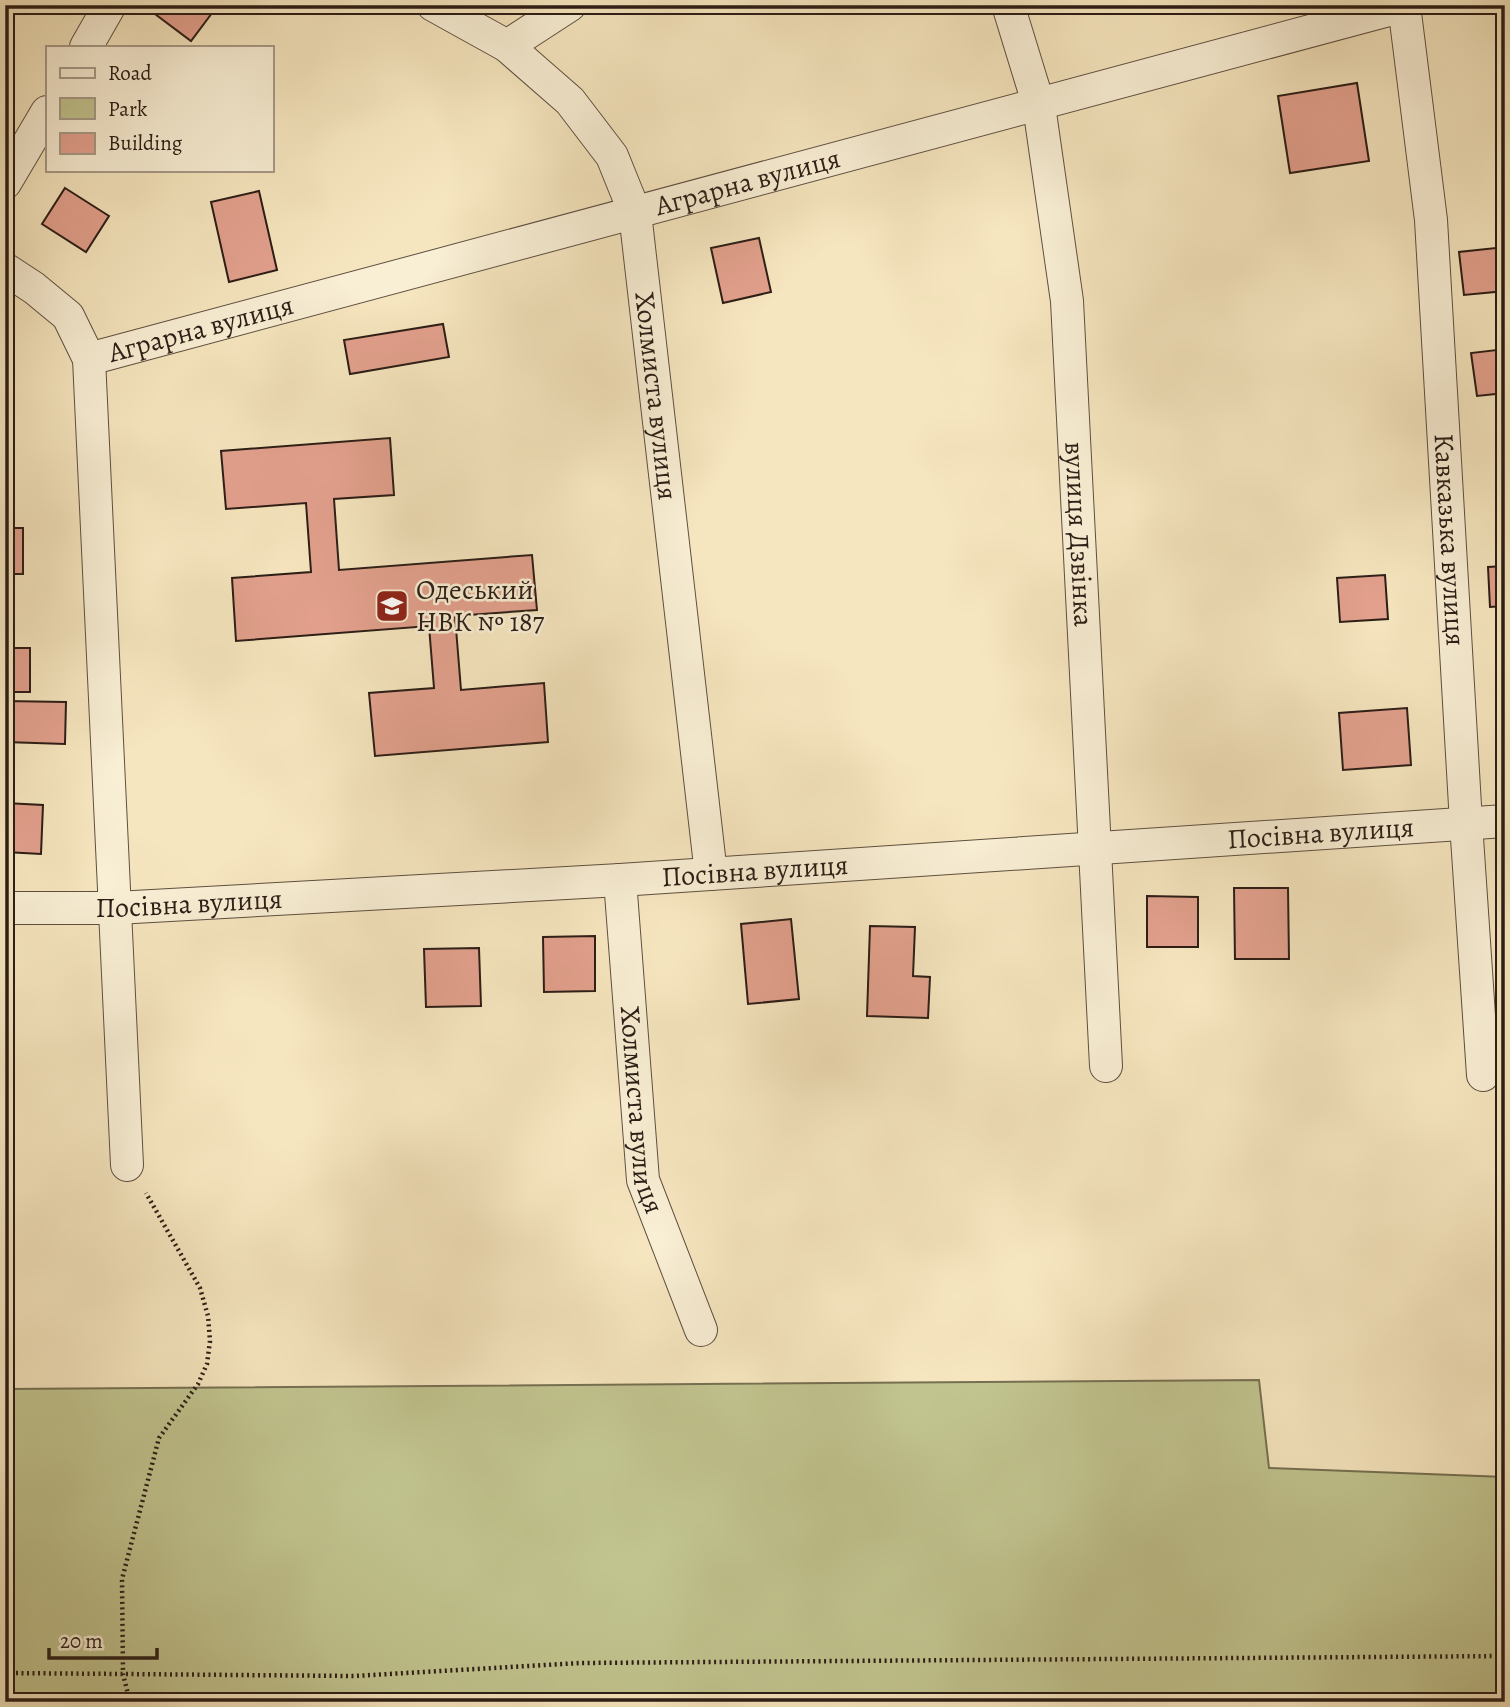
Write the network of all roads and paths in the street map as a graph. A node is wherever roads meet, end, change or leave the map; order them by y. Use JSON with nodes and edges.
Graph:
{"nodes":[{"id":1,"x":110,"y":5,"type":"edge"},
{"id":2,"x":433,"y":5,"type":"edge"},
{"id":3,"x":570,"y":5,"type":"edge"},
{"id":4,"x":1008,"y":5,"type":"edge"},
{"id":5,"x":1405,"y":6,"type":"edge"},
{"id":6,"x":87,"y":46,"type":"edge"},
{"id":7,"x":506,"y":46,"type":"junction"},
{"id":8,"x":1039,"y":106,"type":"junction"},
{"id":9,"x":46,"y":114,"type":"edge"},
{"id":10,"x":5,"y":183,"type":"edge"},
{"id":11,"x":635,"y":213,"type":"junction"},
{"id":12,"x":5,"y":269,"type":"edge"},
{"id":13,"x":89,"y":359,"type":"junction"},
{"id":14,"x":1505,"y":821,"type":"edge"},
{"id":15,"x":1466,"y":823,"type":"junction"},
{"id":16,"x":1096,"y":848,"type":"junction"},
{"id":17,"x":712,"y":874,"type":"junction"},
{"id":18,"x":620,"y":880,"type":"junction"},
{"id":19,"x":5,"y":908,"type":"edge"},
{"id":20,"x":116,"y":908,"type":"junction"},
{"id":21,"x":1106,"y":1066,"type":"dead end"},
{"id":22,"x":1483,"y":1075,"type":"dead end"},
{"id":23,"x":127,"y":1165,"type":"joint"},
{"id":24,"x":701,"y":1330,"type":"dead end"},
{"id":25,"x":1505,"y":1656,"type":"edge"},
{"id":26,"x":5,"y":1673,"type":"edge"},
{"id":27,"x":123,"y":1674,"type":"junction"},
{"id":28,"x":130,"y":1702,"type":"edge"}],
"edges":[{"from":1,"to":6,"type":"street"},
{"from":2,"to":7,"type":"street","name":"Холмиста вулиця"},
{"from":3,"to":7,"type":"street"},
{"from":4,"to":8,"type":"street","name":"вулиця Дзвінка"},
{"from":5,"to":8,"type":"street","name":"Аграрна вулиця"},
{"from":5,"to":15,"type":"street","name":"Кавказька вулиця"},
{"from":7,"to":11,"type":"street","name":"Холмиста вулиця"},
{"from":8,"to":11,"type":"street","name":"Аграрна вулиця"},
{"from":8,"to":16,"type":"street","name":"вулиця Дзвінка"},
{"from":9,"to":10,"type":"street"},
{"from":11,"to":13,"type":"street","name":"Аграрна вулиця"},
{"from":11,"to":17,"type":"street","name":"Холмиста вулиця"},
{"from":12,"to":13,"type":"street"},
{"from":13,"to":20,"type":"street"},
{"from":14,"to":15,"type":"street","name":"Посівна вулиця"},
{"from":15,"to":16,"type":"street","name":"Посівна вулиця"},
{"from":15,"to":22,"type":"street","name":"Кавказька вулиця"},
{"from":16,"to":17,"type":"street","name":"Посівна вулиця"},
{"from":16,"to":21,"type":"street","name":"вулиця Дзвінка"},
{"from":17,"to":18,"type":"street","name":"Посівна вулиця"},
{"from":18,"to":20,"type":"street","name":"Посівна вулиця"},
{"from":18,"to":24,"type":"street","name":"Холмиста вулиця"},
{"from":19,"to":20,"type":"street","name":"Посівна вулиця"},
{"from":20,"to":23,"type":"street"},
{"from":23,"to":27,"type":"path"},
{"from":25,"to":27,"type":"path"},
{"from":26,"to":27,"type":"path"},
{"from":27,"to":28,"type":"path"}]}
